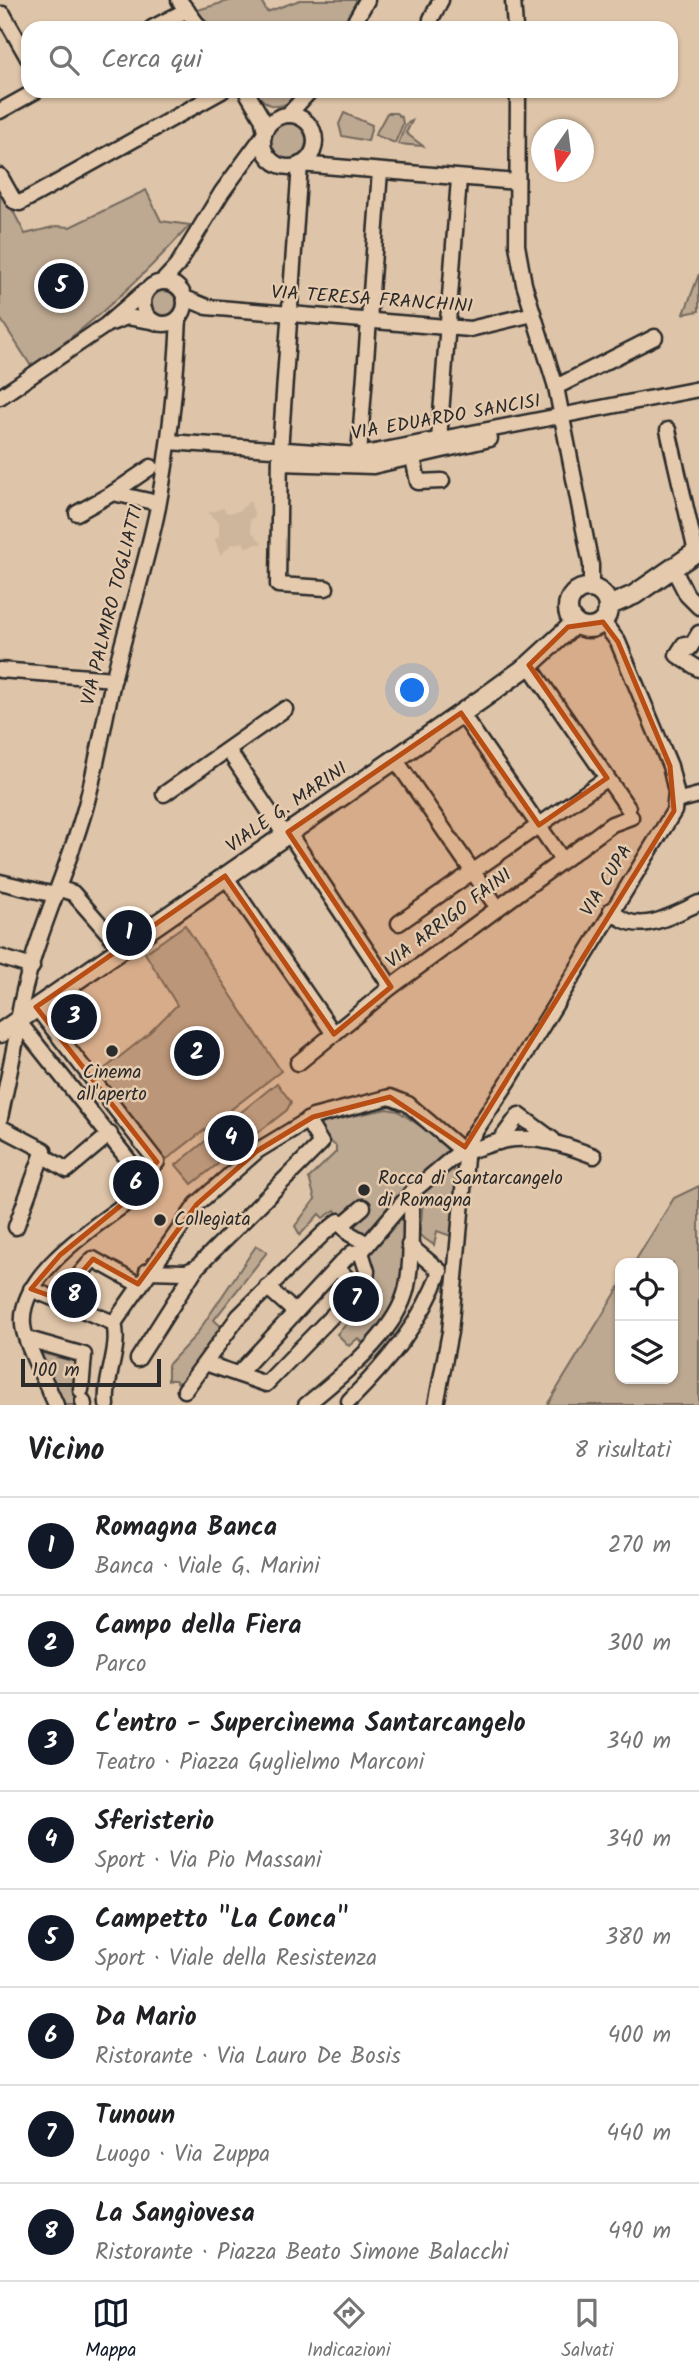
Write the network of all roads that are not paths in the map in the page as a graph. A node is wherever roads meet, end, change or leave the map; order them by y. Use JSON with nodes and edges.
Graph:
{"nodes":[{"id":1,"x":367,"y":0,"type":"edge"},
{"id":2,"x":441,"y":0,"type":"edge"},
{"id":3,"x":513,"y":0,"type":"edge"},
{"id":4,"x":183,"y":5,"type":"edge"},
{"id":5,"x":0,"y":16,"type":"edge"},
{"id":6,"x":431,"y":19,"type":"dead end"},
{"id":7,"x":161,"y":21,"type":"edge"},
{"id":8,"x":195,"y":21,"type":"edge"},
{"id":9,"x":355,"y":21,"type":"edge"},
{"id":10,"x":514,"y":21,"type":"edge"},
{"id":11,"x":21,"y":46,"type":"edge"},
{"id":12,"x":23,"y":98,"type":"edge"},
{"id":13,"x":209,"y":98,"type":"edge"},
{"id":14,"x":250,"y":98,"type":"edge"},
{"id":15,"x":252,"y":98,"type":"edge"},
{"id":16,"x":304,"y":98,"type":"edge"},
{"id":17,"x":310,"y":98,"type":"edge"},
{"id":18,"x":518,"y":98,"type":"edge"},
{"id":19,"x":0,"y":111,"type":"edge"},
{"id":20,"x":286,"y":115,"type":"junction"},
{"id":21,"x":305,"y":120,"type":"junction"},
{"id":22,"x":264,"y":133,"type":"junction"},
{"id":23,"x":314,"y":144,"type":"junction"},
{"id":24,"x":272,"y":160,"type":"junction"},
{"id":25,"x":245,"y":163,"type":"junction"},
{"id":26,"x":300,"y":164,"type":"junction"},
{"id":27,"x":345,"y":168,"type":"junction"},
{"id":28,"x":380,"y":171,"type":"junction"},
{"id":29,"x":0,"y":176,"type":"edge"},
{"id":30,"x":459,"y":178,"type":"junction"},
{"id":31,"x":517,"y":183,"type":"junction"},
{"id":32,"x":195,"y":240,"type":"junction"},
{"id":33,"x":163,"y":281,"type":"junction"},
{"id":34,"x":145,"y":291,"type":"junction"},
{"id":35,"x":182,"y":293,"type":"junction"},
{"id":36,"x":207,"y":307,"type":"junction"},
{"id":37,"x":533,"y":314,"type":"junction"},
{"id":38,"x":291,"y":315,"type":"junction"},
{"id":39,"x":181,"y":316,"type":"junction"},
{"id":40,"x":369,"y":321,"type":"junction"},
{"id":41,"x":156,"y":322,"type":"junction"},
{"id":42,"x":106,"y":325,"type":"junction"},
{"id":43,"x":446,"y":327,"type":"junction"},
{"id":44,"x":655,"y":337,"type":"dead end"},
{"id":45,"x":177,"y":361,"type":"junction"},
{"id":46,"x":556,"y":387,"type":"junction"},
{"id":47,"x":699,"y":389,"type":"edge"},
{"id":48,"x":0,"y":397,"type":"edge"},
{"id":49,"x":563,"y":417,"type":"junction"},
{"id":50,"x":528,"y":422,"type":"junction"},
{"id":51,"x":668,"y":430,"type":"dead end"},
{"id":52,"x":439,"y":440,"type":"junction"},
{"id":53,"x":169,"y":442,"type":"junction"},
{"id":54,"x":359,"y":455,"type":"junction"},
{"id":55,"x":410,"y":455,"type":"junction"},
{"id":56,"x":280,"y":457,"type":"junction"},
{"id":57,"x":151,"y":467,"type":"dead end"},
{"id":58,"x":442,"y":481,"type":"dead end"},
{"id":59,"x":113,"y":493,"type":"junction"},
{"id":60,"x":159,"y":503,"type":"junction"},
{"id":61,"x":77,"y":513,"type":"dead end"},
{"id":62,"x":698,"y":551,"type":"edge"},
{"id":63,"x":673,"y":568,"type":"junction"},
{"id":64,"x":326,"y":588,"type":"dead end"},
{"id":65,"x":591,"y":588,"type":"junction"},
{"id":66,"x":699,"y":607,"type":"edge"},
{"id":67,"x":606,"y":614,"type":"junction"},
{"id":68,"x":575,"y":623,"type":"junction"},
{"id":69,"x":699,"y":634,"type":"edge"},
{"id":70,"x":529,"y":664,"type":"junction"},
{"id":71,"x":699,"y":669,"type":"edge"},
{"id":72,"x":0,"y":670,"type":"edge"},
{"id":73,"x":114,"y":679,"type":"junction"},
{"id":74,"x":285,"y":709,"type":"dead end"},
{"id":75,"x":461,"y":713,"type":"junction"},
{"id":76,"x":228,"y":750,"type":"junction"},
{"id":77,"x":395,"y":759,"type":"junction"},
{"id":78,"x":607,"y":778,"type":"junction"},
{"id":79,"x":164,"y":794,"type":"dead end"},
{"id":80,"x":699,"y":795,"type":"edge"},
{"id":81,"x":676,"y":801,"type":"junction"},
{"id":82,"x":539,"y":825,"type":"junction"},
{"id":83,"x":286,"y":834,"type":"junction"},
{"id":84,"x":559,"y":855,"type":"dead end"},
{"id":85,"x":472,"y":870,"type":"junction"},
{"id":86,"x":225,"y":876,"type":"junction"},
{"id":87,"x":0,"y":882,"type":"edge"},
{"id":88,"x":57,"y":892,"type":"junction"},
{"id":89,"x":493,"y":901,"type":"dead end"},
{"id":90,"x":699,"y":903,"type":"edge"},
{"id":91,"x":611,"y":909,"type":"junction"},
{"id":92,"x":398,"y":923,"type":"dead end"},
{"id":93,"x":121,"y":948,"type":"junction"},
{"id":94,"x":0,"y":957,"type":"edge"},
{"id":95,"x":32,"y":967,"type":"junction"},
{"id":96,"x":391,"y":987,"type":"junction"},
{"id":97,"x":36,"y":1007,"type":"junction"},
{"id":98,"x":21,"y":1025,"type":"junction"},
{"id":99,"x":0,"y":1033,"type":"edge"},
{"id":100,"x":334,"y":1034,"type":"junction"},
{"id":101,"x":298,"y":1063,"type":"dead end"},
{"id":102,"x":90,"y":1077,"type":"junction"},
{"id":103,"x":73,"y":1089,"type":"junction"},
{"id":104,"x":0,"y":1118,"type":"edge"},
{"id":105,"x":307,"y":1120,"type":"junction"},
{"id":106,"x":0,"y":1127,"type":"edge"},
{"id":107,"x":110,"y":1135,"type":"junction"},
{"id":108,"x":499,"y":1142,"type":"junction"},
{"id":109,"x":555,"y":1142,"type":"junction"},
{"id":110,"x":42,"y":1155,"type":"junction"},
{"id":111,"x":462,"y":1155,"type":"junction"},
{"id":112,"x":594,"y":1156,"type":"dead end"},
{"id":113,"x":143,"y":1178,"type":"junction"},
{"id":114,"x":412,"y":1192,"type":"junction"},
{"id":115,"x":363,"y":1207,"type":"dead end"},
{"id":116,"x":341,"y":1223,"type":"junction"},
{"id":117,"x":16,"y":1227,"type":"dead end"},
{"id":118,"x":409,"y":1245,"type":"junction"},
{"id":119,"x":364,"y":1248,"type":"junction"},
{"id":120,"x":197,"y":1268,"type":"junction"},
{"id":121,"x":337,"y":1268,"type":"junction"},
{"id":122,"x":147,"y":1271,"type":"junction"},
{"id":123,"x":138,"y":1284,"type":"junction"},
{"id":124,"x":267,"y":1287,"type":"junction"},
{"id":125,"x":31,"y":1289,"type":"junction"},
{"id":126,"x":359,"y":1290,"type":"junction"},
{"id":127,"x":60,"y":1299,"type":"junction"},
{"id":128,"x":295,"y":1311,"type":"junction"},
{"id":129,"x":114,"y":1323,"type":"junction"},
{"id":130,"x":28,"y":1339,"type":"junction"},
{"id":131,"x":138,"y":1359,"type":"dead end"},
{"id":132,"x":205,"y":1363,"type":"junction"},
{"id":133,"x":238,"y":1374,"type":"junction"},
{"id":134,"x":185,"y":1391,"type":"dead end"},
{"id":135,"x":83,"y":1399,"type":"edge"},
{"id":136,"x":349,"y":1401,"type":"dead end"},
{"id":137,"x":55,"y":1405,"type":"edge"},
{"id":138,"x":107,"y":1405,"type":"edge"},
{"id":139,"x":306,"y":1405,"type":"edge"},
{"id":140,"x":436,"y":1405,"type":"edge"}],
"edges":[{"from":1,"to":9,"type":"street"},
{"from":2,"to":6,"type":"street"},
{"from":3,"to":10,"type":"street"},
{"from":4,"to":7,"type":"street"},
{"from":4,"to":8,"type":"street"},
{"from":5,"to":11,"type":"street"},
{"from":12,"to":19,"type":"street"},
{"from":13,"to":29,"type":"street"},
{"from":14,"to":22,"type":"street"},
{"from":15,"to":20,"type":"street"},
{"from":16,"to":20,"type":"street"},
{"from":17,"to":21,"type":"street"},
{"from":18,"to":31,"type":"street"},
{"from":20,"to":21,"type":"street"},
{"from":20,"to":22,"type":"street"},
{"from":21,"to":23,"type":"street"},
{"from":22,"to":24,"type":"street"},
{"from":22,"to":25,"type":"street"},
{"from":23,"to":26,"type":"street"},
{"from":23,"to":27,"type":"street"},
{"from":24,"to":25,"type":"street"},
{"from":24,"to":26,"type":"street"},
{"from":25,"to":32,"type":"street"},
{"from":26,"to":27,"type":"street"},
{"from":26,"to":38,"type":"street"},
{"from":27,"to":28,"type":"street"},
{"from":28,"to":30,"type":"street"},
{"from":28,"to":40,"type":"street"},
{"from":30,"to":31,"type":"street"},
{"from":30,"to":43,"type":"street"},
{"from":31,"to":37,"type":"street"},
{"from":32,"to":33,"type":"street"},
{"from":32,"to":35,"type":"street"},
{"from":33,"to":34,"type":"street"},
{"from":33,"to":35,"type":"street"},
{"from":34,"to":41,"type":"street"},
{"from":34,"to":42,"type":"street"},
{"from":35,"to":36,"type":"street"},
{"from":35,"to":39,"type":"street"},
{"from":36,"to":38,"type":"street","name":"VIA TERESA FRANCHINI"},
{"from":36,"to":39,"type":"street"},
{"from":37,"to":43,"type":"street","name":"VIA TERESA FRANCHINI"},
{"from":37,"to":46,"type":"street"},
{"from":38,"to":40,"type":"street","name":"VIA TERESA FRANCHINI"},
{"from":38,"to":56,"type":"street"},
{"from":39,"to":41,"type":"street"},
{"from":39,"to":45,"type":"street","name":"VIA PALMIRO TOGLIATTI"},
{"from":40,"to":43,"type":"street","name":"VIA TERESA FRANCHINI"},
{"from":40,"to":54,"type":"street"},
{"from":41,"to":42,"type":"street"},
{"from":41,"to":45,"type":"street"},
{"from":42,"to":48,"type":"street"},
{"from":43,"to":52,"type":"street"},
{"from":44,"to":46,"type":"street"},
{"from":45,"to":53,"type":"street","name":"VIA PALMIRO TOGLIATTI"},
{"from":46,"to":49,"type":"street"},
{"from":47,"to":49,"type":"street","name":"VIA EDUARDO SANCISI"},
{"from":49,"to":50,"type":"street","name":"VIA EDUARDO SANCISI"},
{"from":49,"to":65,"type":"street"},
{"from":50,"to":52,"type":"street","name":"VIA EDUARDO SANCISI"},
{"from":50,"to":55,"type":"street"},
{"from":51,"to":62,"type":"street"},
{"from":52,"to":55,"type":"street","name":"VIA EDUARDO SANCISI"},
{"from":53,"to":56,"type":"street","name":"VIA EDUARDO SANCISI"},
{"from":53,"to":60,"type":"street","name":"VIA PALMIRO TOGLIATTI"},
{"from":54,"to":55,"type":"street","name":"VIA EDUARDO SANCISI"},
{"from":54,"to":56,"type":"street","name":"VIA EDUARDO SANCISI"},
{"from":55,"to":56,"type":"street"},
{"from":55,"to":58,"type":"street"},
{"from":56,"to":64,"type":"street"},
{"from":57,"to":59,"type":"street"},
{"from":59,"to":60,"type":"street"},
{"from":59,"to":61,"type":"street"},
{"from":60,"to":73,"type":"street","name":"VIA PALMIRO TOGLIATTI"},
{"from":62,"to":63,"type":"main road"},
{"from":63,"to":66,"type":"street"},
{"from":63,"to":67,"type":"main road"},
{"from":65,"to":67,"type":"main road"},
{"from":65,"to":68,"type":"main road"},
{"from":67,"to":68,"type":"main road"},
{"from":67,"to":81,"type":"street"},
{"from":68,"to":70,"type":"main road","name":"VIALE G. MARINI"},
{"from":69,"to":71,"type":"street"},
{"from":70,"to":75,"type":"main road","name":"VIALE G. MARINI"},
{"from":70,"to":78,"type":"street"},
{"from":72,"to":73,"type":"street"},
{"from":73,"to":88,"type":"street","name":"VIA PALMIRO TOGLIATTI"},
{"from":74,"to":76,"type":"street"},
{"from":75,"to":77,"type":"main road","name":"VIALE G. MARINI"},
{"from":75,"to":82,"type":"street"},
{"from":76,"to":79,"type":"street"},
{"from":76,"to":83,"type":"street"},
{"from":77,"to":83,"type":"main road","name":"VIALE G. MARINI"},
{"from":77,"to":85,"type":"street"},
{"from":78,"to":82,"type":"street"},
{"from":78,"to":96,"type":"street","name":"VIA ARRIGO FAINI"},
{"from":80,"to":81,"type":"street"},
{"from":81,"to":91,"type":"street","name":"VIA CUPA"},
{"from":82,"to":84,"type":"street"},
{"from":82,"to":85,"type":"street"},
{"from":83,"to":86,"type":"main road","name":"VIALE G. MARINI"},
{"from":83,"to":96,"type":"street"},
{"from":85,"to":89,"type":"street"},
{"from":85,"to":92,"type":"street"},
{"from":86,"to":93,"type":"main road","name":"VIALE G. MARINI"},
{"from":86,"to":100,"type":"street"},
{"from":87,"to":88,"type":"street"},
{"from":88,"to":93,"type":"street"},
{"from":88,"to":95,"type":"street","name":"VIA PALMIRO TOGLIATTI"},
{"from":90,"to":91,"type":"street"},
{"from":91,"to":111,"type":"street","name":"VIA CUPA"},
{"from":93,"to":97,"type":"main road","name":"VIALE G. MARINI"},
{"from":94,"to":95,"type":"street"},
{"from":95,"to":98,"type":"street","name":"VIA PALMIRO TOGLIATTI"},
{"from":96,"to":100,"type":"street","name":"VIA ARRIGO FAINI"},
{"from":97,"to":98,"type":"main road","name":"VIALE G. MARINI"},
{"from":97,"to":102,"type":"street"},
{"from":98,"to":99,"type":"main road","name":"VIALE G. MARINI"},
{"from":98,"to":103,"type":"street"},
{"from":98,"to":104,"type":"street","name":"VIA PALMIRO TOGLIATTI"},
{"from":100,"to":101,"type":"street","name":"VIA ARRIGO FAINI"},
{"from":102,"to":103,"type":"street"},
{"from":102,"to":113,"type":"street"},
{"from":103,"to":107,"type":"street"},
{"from":105,"to":111,"type":"street"},
{"from":105,"to":120,"type":"street"},
{"from":105,"to":122,"type":"street"},
{"from":106,"to":110,"type":"street"},
{"from":107,"to":110,"type":"street"},
{"from":107,"to":113,"type":"street"},
{"from":108,"to":109,"type":"street"},
{"from":108,"to":109,"type":"street"},
{"from":108,"to":111,"type":"street"},
{"from":109,"to":112,"type":"street"},
{"from":110,"to":117,"type":"street"},
{"from":111,"to":114,"type":"street"},
{"from":111,"to":140,"type":"street"},
{"from":113,"to":125,"type":"street"},
{"from":114,"to":118,"type":"street"},
{"from":114,"to":119,"type":"street"},
{"from":115,"to":116,"type":"street"},
{"from":116,"to":119,"type":"street"},
{"from":116,"to":124,"type":"street"},
{"from":118,"to":136,"type":"street"},
{"from":118,"to":139,"type":"street"},
{"from":119,"to":121,"type":"street"},
{"from":119,"to":126,"type":"street"},
{"from":120,"to":122,"type":"street"},
{"from":120,"to":131,"type":"street"},
{"from":121,"to":126,"type":"street"},
{"from":121,"to":128,"type":"street"},
{"from":122,"to":123,"type":"street"},
{"from":123,"to":127,"type":"street"},
{"from":123,"to":129,"type":"street"},
{"from":124,"to":128,"type":"street"},
{"from":124,"to":132,"type":"street"},
{"from":125,"to":127,"type":"street"},
{"from":125,"to":130,"type":"street"},
{"from":126,"to":133,"type":"street"},
{"from":127,"to":129,"type":"street"},
{"from":128,"to":133,"type":"street"},
{"from":129,"to":138,"type":"street"},
{"from":130,"to":135,"type":"street"},
{"from":130,"to":137,"type":"street"},
{"from":132,"to":133,"type":"street"},
{"from":132,"to":134,"type":"street"}]}
